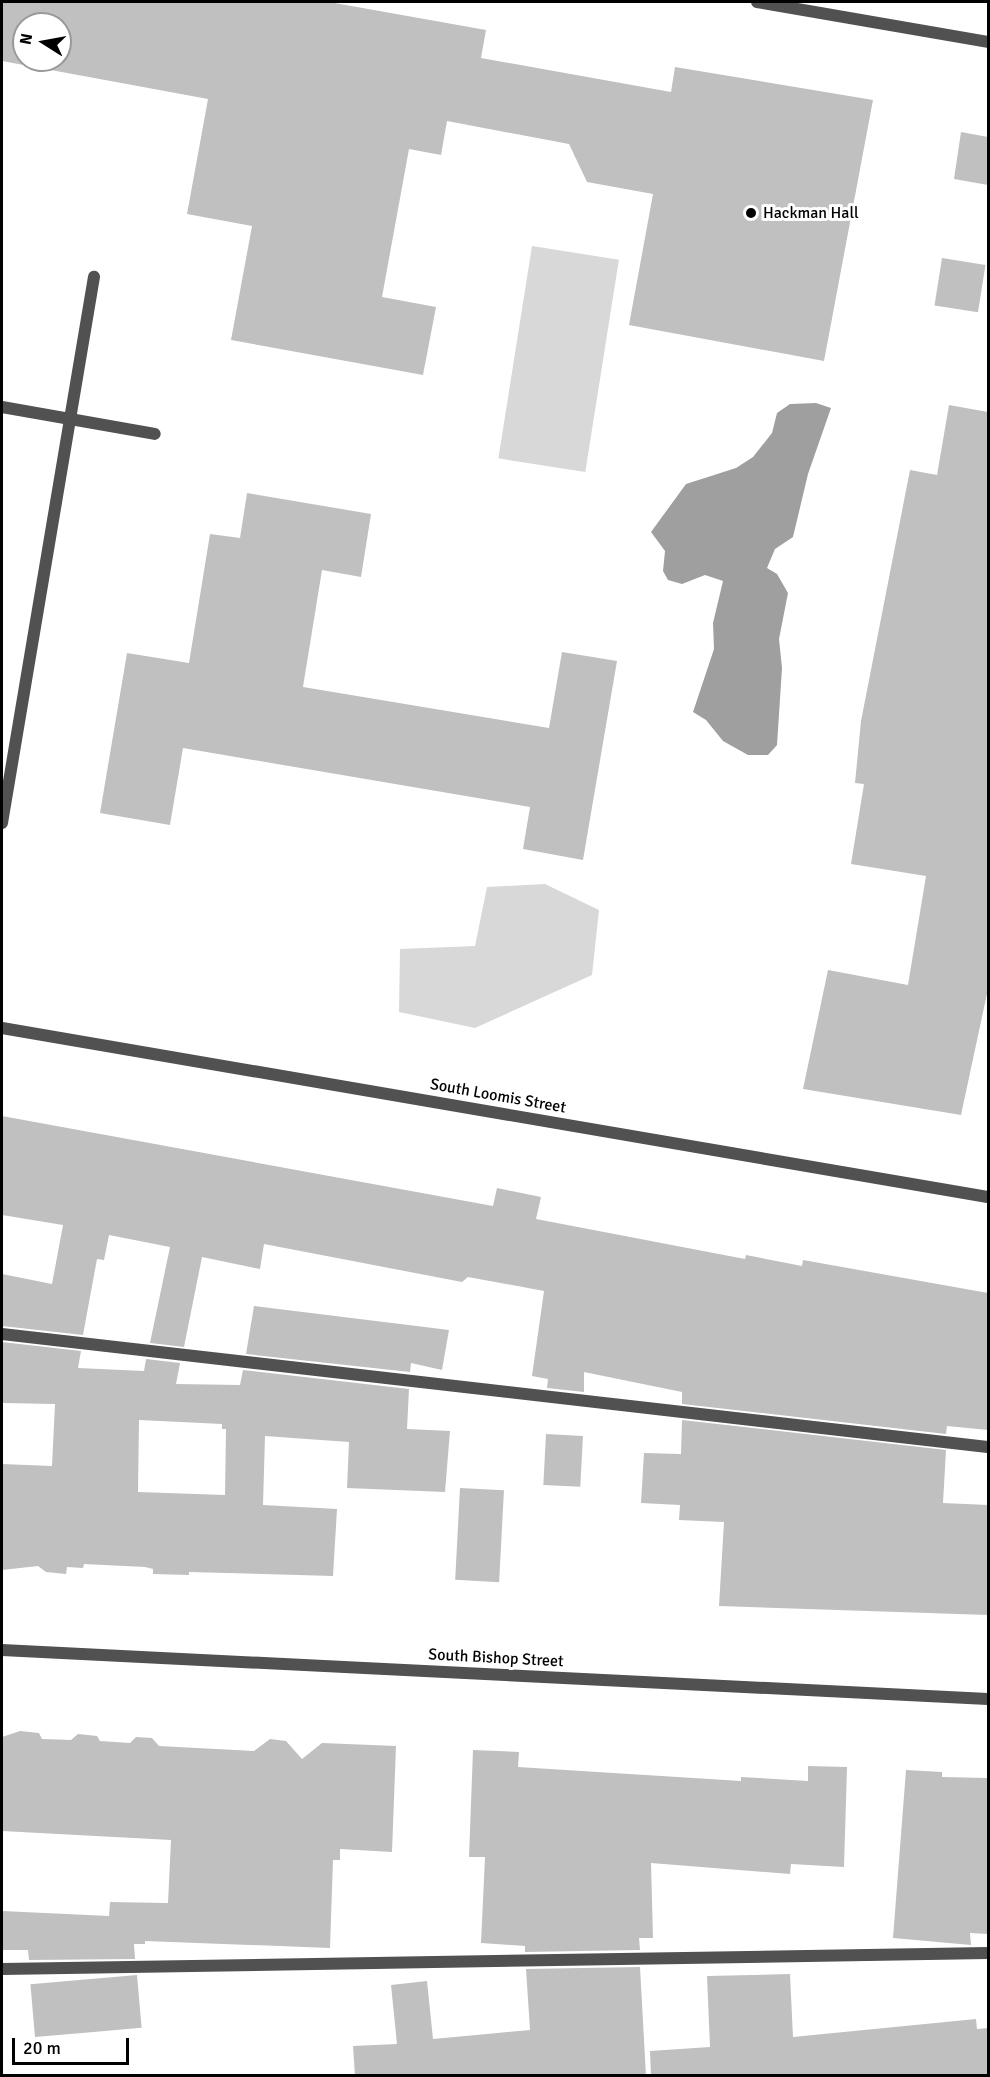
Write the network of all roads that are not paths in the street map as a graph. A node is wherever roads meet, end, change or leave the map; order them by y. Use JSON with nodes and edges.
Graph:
{"nodes":[{"id":1,"x":757,"y":2,"type":"edge"},
{"id":2,"x":988,"y":42,"type":"edge"},
{"id":3,"x":94,"y":277,"type":"dead end"},
{"id":4,"x":2,"y":407,"type":"edge"},
{"id":5,"x":71,"y":419,"type":"junction"},
{"id":6,"x":155,"y":434,"type":"dead end"},
{"id":7,"x":2,"y":823,"type":"edge"},
{"id":8,"x":2,"y":1028,"type":"edge"},
{"id":9,"x":988,"y":1197,"type":"edge"},
{"id":10,"x":2,"y":1334,"type":"edge"},
{"id":11,"x":988,"y":1447,"type":"edge"},
{"id":12,"x":2,"y":1650,"type":"edge"},
{"id":13,"x":988,"y":1699,"type":"edge"},
{"id":14,"x":988,"y":1953,"type":"edge"},
{"id":15,"x":2,"y":1969,"type":"edge"}],
"edges":[{"from":1,"to":2,"type":"street"},
{"from":3,"to":5,"type":"street"},
{"from":4,"to":5,"type":"street"},
{"from":5,"to":6,"type":"street"},
{"from":5,"to":7,"type":"street"},
{"from":8,"to":9,"type":"street","name":"South Loomis Street"},
{"from":10,"to":11,"type":"street"},
{"from":12,"to":13,"type":"street","name":"South Bishop Street"},
{"from":14,"to":15,"type":"street"}]}
